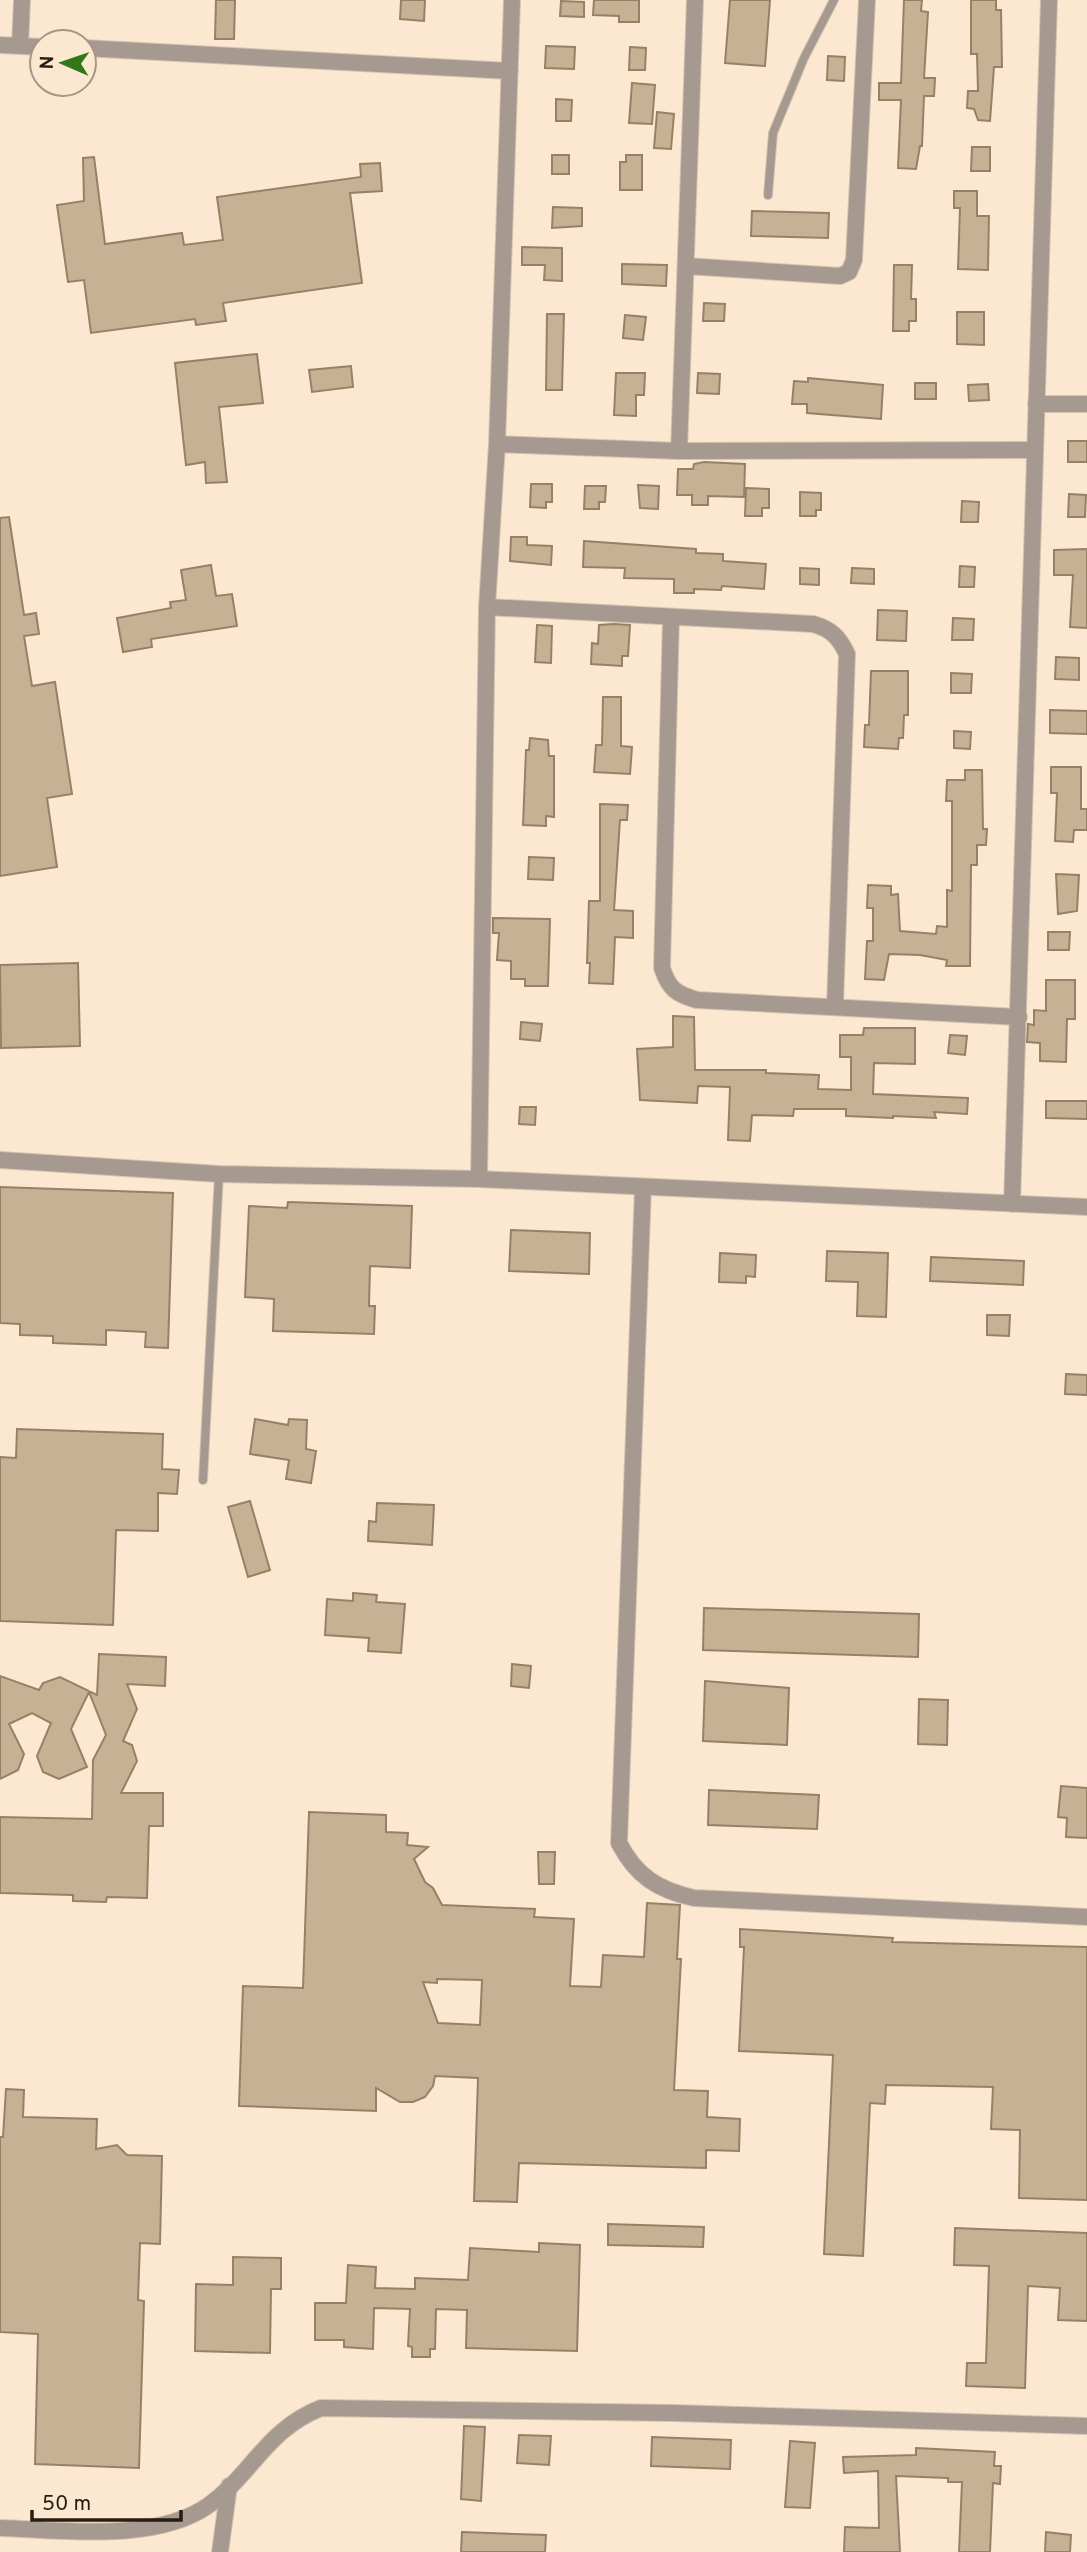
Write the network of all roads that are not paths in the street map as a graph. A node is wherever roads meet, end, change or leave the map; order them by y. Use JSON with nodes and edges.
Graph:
{"nodes":[{"id":1,"x":22,"y":0,"type":"edge"},
{"id":2,"x":512,"y":0,"type":"edge"},
{"id":3,"x":695,"y":0,"type":"edge"},
{"id":4,"x":834,"y":0,"type":"edge"},
{"id":5,"x":867,"y":0,"type":"edge"},
{"id":6,"x":1049,"y":0,"type":"edge"},
{"id":7,"x":0,"y":45,"type":"edge"},
{"id":8,"x":20,"y":46,"type":"junction"},
{"id":9,"x":28,"y":46,"type":"edge"},
{"id":10,"x":98,"y":49,"type":"edge"},
{"id":11,"x":509,"y":71,"type":"junction"},
{"id":12,"x":768,"y":195,"type":"dead end"},
{"id":13,"x":686,"y":266,"type":"junction"},
{"id":14,"x":1036,"y":404,"type":"junction"},
{"id":15,"x":1087,"y":404,"type":"edge"},
{"id":16,"x":497,"y":444,"type":"junction"},
{"id":17,"x":1033,"y":450,"type":"junction"},
{"id":18,"x":679,"y":451,"type":"junction"},
{"id":19,"x":487,"y":607,"type":"junction"},
{"id":20,"x":671,"y":618,"type":"junction"},
{"id":21,"x":835,"y":1006,"type":"junction"},
{"id":22,"x":1019,"y":1017,"type":"junction"},
{"id":23,"x":0,"y":1160,"type":"edge"},
{"id":24,"x":219,"y":1174,"type":"junction"},
{"id":25,"x":479,"y":1179,"type":"junction"},
{"id":26,"x":643,"y":1187,"type":"junction"},
{"id":27,"x":1012,"y":1203,"type":"junction"},
{"id":28,"x":1087,"y":1208,"type":"edge"},
{"id":29,"x":203,"y":1480,"type":"dead end"},
{"id":30,"x":1087,"y":1917,"type":"edge"},
{"id":31,"x":1087,"y":2426,"type":"edge"},
{"id":32,"x":229,"y":2486,"type":"junction"},
{"id":33,"x":0,"y":2528,"type":"edge"},
{"id":34,"x":220,"y":2552,"type":"edge"}],
"edges":[{"from":1,"to":8,"type":"street"},
{"from":2,"to":11,"type":"street"},
{"from":3,"to":13,"type":"street"},
{"from":4,"to":12,"type":"lane"},
{"from":5,"to":13,"type":"street"},
{"from":6,"to":14,"type":"street"},
{"from":7,"to":8,"type":"street"},
{"from":8,"to":9,"type":"street"},
{"from":10,"to":11,"type":"street"},
{"from":11,"to":16,"type":"street"},
{"from":13,"to":18,"type":"street"},
{"from":14,"to":15,"type":"street"},
{"from":14,"to":17,"type":"street"},
{"from":16,"to":18,"type":"street"},
{"from":16,"to":19,"type":"street"},
{"from":17,"to":18,"type":"street"},
{"from":17,"to":22,"type":"street"},
{"from":19,"to":20,"type":"street"},
{"from":19,"to":25,"type":"street"},
{"from":20,"to":21,"type":"street"},
{"from":20,"to":21,"type":"street"},
{"from":21,"to":22,"type":"street"},
{"from":22,"to":27,"type":"street"},
{"from":23,"to":24,"type":"street"},
{"from":24,"to":25,"type":"street"},
{"from":24,"to":29,"type":"lane"},
{"from":25,"to":26,"type":"street"},
{"from":26,"to":27,"type":"street"},
{"from":26,"to":30,"type":"street"},
{"from":27,"to":28,"type":"street"},
{"from":31,"to":32,"type":"street"},
{"from":32,"to":33,"type":"street"},
{"from":32,"to":34,"type":"street"}]}
